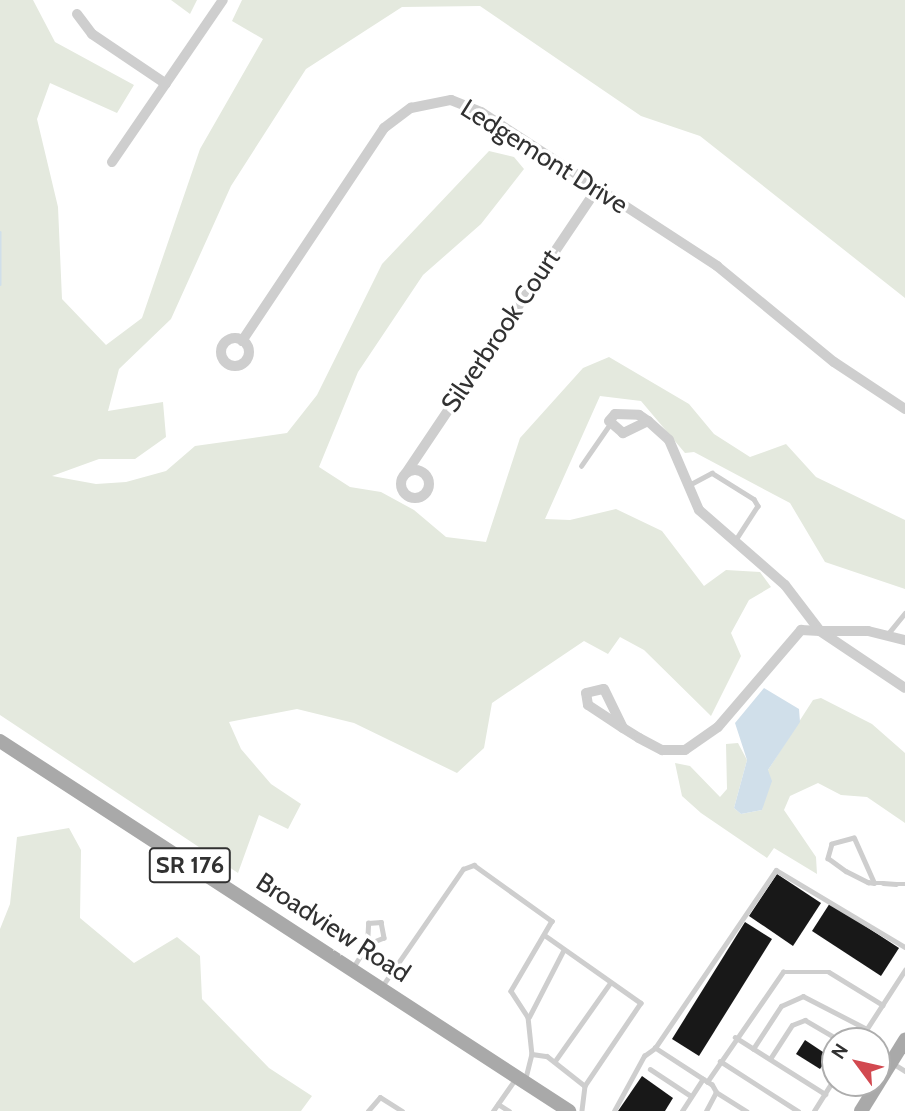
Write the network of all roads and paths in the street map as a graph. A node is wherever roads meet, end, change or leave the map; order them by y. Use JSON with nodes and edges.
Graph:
{"nodes":[{"id":1,"x":223,"y":0,"type":"edge"},
{"id":2,"x":77,"y":14,"type":"dead end"},
{"id":3,"x":166,"y":84,"type":"junction"},
{"id":4,"x":112,"y":162,"type":"dead end"},
{"id":5,"x":597,"y":189,"type":"junction"},
{"id":6,"x":242,"y":341,"type":"dead end"},
{"id":7,"x":905,"y":409,"type":"edge"},
{"id":8,"x":648,"y":421,"type":"junction"},
{"id":9,"x":610,"y":424,"type":"junction"},
{"id":10,"x":581,"y":466,"type":"dead end"},
{"id":11,"x":406,"y":473,"type":"dead end"},
{"id":12,"x":689,"y":485,"type":"junction"},
{"id":13,"x":736,"y":540,"type":"junction"},
{"id":14,"x":905,"y":613,"type":"edge"},
{"id":15,"x":820,"y":631,"type":"junction"},
{"id":16,"x":887,"y":635,"type":"junction"},
{"id":17,"x":905,"y":640,"type":"edge"},
{"id":18,"x":905,"y":688,"type":"edge"},
{"id":19,"x":623,"y":728,"type":"dead end"},
{"id":20,"x":0,"y":741,"type":"edge"},
{"id":21,"x":874,"y":883,"type":"junction"},
{"id":22,"x":905,"y":884,"type":"edge"},
{"id":23,"x":546,"y":936,"type":"junction"},
{"id":24,"x":368,"y":945,"type":"junction"},
{"id":25,"x":905,"y":947,"type":"edge"},
{"id":26,"x":563,"y":951,"type":"junction"},
{"id":27,"x":351,"y":970,"type":"junction"},
{"id":28,"x":905,"y":970,"type":"edge"},
{"id":29,"x":610,"y":983,"type":"junction"},
{"id":30,"x":380,"y":988,"type":"junction"},
{"id":31,"x":883,"y":1005,"type":"junction"},
{"id":32,"x":528,"y":1017,"type":"junction"},
{"id":33,"x":863,"y":1027,"type":"edge"},
{"id":34,"x":868,"y":1027,"type":"edge"},
{"id":35,"x":821,"y":1029,"type":"edge"},
{"id":36,"x":735,"y":1037,"type":"junction"},
{"id":37,"x":905,"y":1040,"type":"edge"},
{"id":38,"x":656,"y":1048,"type":"junction"},
{"id":39,"x":753,"y":1048,"type":"junction"},
{"id":40,"x":533,"y":1054,"type":"junction"},
{"id":41,"x":891,"y":1058,"type":"edge"},
{"id":42,"x":770,"y":1059,"type":"junction"},
{"id":43,"x":555,"y":1061,"type":"junction"},
{"id":44,"x":720,"y":1061,"type":"junction"},
{"id":45,"x":650,"y":1069,"type":"dead end"},
{"id":46,"x":520,"y":1079,"type":"junction"},
{"id":47,"x":705,"y":1080,"type":"junction"},
{"id":48,"x":585,"y":1086,"type":"junction"},
{"id":49,"x":821,"y":1091,"type":"edge"},
{"id":50,"x":716,"y":1092,"type":"junction"},
{"id":51,"x":691,"y":1096,"type":"junction"},
{"id":52,"x":498,"y":1104,"type":"junction"},
{"id":53,"x":369,"y":1111,"type":"edge"},
{"id":54,"x":402,"y":1111,"type":"edge"},
{"id":55,"x":493,"y":1111,"type":"edge"},
{"id":56,"x":509,"y":1111,"type":"edge"},
{"id":57,"x":569,"y":1111,"type":"edge"},
{"id":58,"x":582,"y":1111,"type":"edge"},
{"id":59,"x":614,"y":1111,"type":"edge"},
{"id":60,"x":682,"y":1111,"type":"edge"},
{"id":61,"x":706,"y":1111,"type":"edge"},
{"id":62,"x":747,"y":1111,"type":"edge"},
{"id":63,"x":798,"y":1111,"type":"edge"}],
"edges":[{"from":1,"to":3,"type":"street"},
{"from":2,"to":3,"type":"street"},
{"from":3,"to":4,"type":"street"},
{"from":5,"to":6,"type":"street","name":"Ledgemont Drive"},
{"from":5,"to":7,"type":"street","name":"Ledgemont Drive"},
{"from":5,"to":11,"type":"street","name":"Silverbrook Court"},
{"from":8,"to":9,"type":"street"},
{"from":8,"to":9,"type":"street"},
{"from":8,"to":12,"type":"street"},
{"from":9,"to":10,"type":"lane"},
{"from":12,"to":13,"type":"street"},
{"from":12,"to":13,"type":"lane"},
{"from":13,"to":15,"type":"street"},
{"from":14,"to":16,"type":"lane"},
{"from":15,"to":16,"type":"street"},
{"from":15,"to":18,"type":"street"},
{"from":15,"to":19,"type":"street"},
{"from":16,"to":17,"type":"street"},
{"from":20,"to":27,"type":"main road","name":"Broadview Road","number":"SR 176"},
{"from":21,"to":21,"type":"lane"},
{"from":21,"to":22,"type":"lane"},
{"from":23,"to":26,"type":"lane"},
{"from":23,"to":30,"type":"lane"},
{"from":23,"to":32,"type":"lane"},
{"from":24,"to":24,"type":"lane"},
{"from":24,"to":27,"type":"lane"},
{"from":25,"to":38,"type":"lane"},
{"from":26,"to":29,"type":"lane"},
{"from":26,"to":32,"type":"lane"},
{"from":27,"to":30,"type":"main road","name":"Broadview Road","number":"SR 176"},
{"from":28,"to":31,"type":"lane"},
{"from":29,"to":43,"type":"lane"},
{"from":29,"to":48,"type":"lane"},
{"from":30,"to":46,"type":"main road","name":"Broadview Road","number":"SR 176"},
{"from":31,"to":34,"type":"lane"},
{"from":31,"to":36,"type":"lane"},
{"from":32,"to":40,"type":"lane"},
{"from":33,"to":39,"type":"lane"},
{"from":35,"to":42,"type":"lane"},
{"from":36,"to":39,"type":"lane"},
{"from":36,"to":44,"type":"lane"},
{"from":37,"to":41,"type":"main road"},
{"from":38,"to":47,"type":"lane"},
{"from":38,"to":59,"type":"lane"},
{"from":39,"to":42,"type":"lane"},
{"from":40,"to":43,"type":"lane"},
{"from":40,"to":46,"type":"lane"},
{"from":42,"to":49,"type":"lane"},
{"from":43,"to":48,"type":"lane"},
{"from":44,"to":47,"type":"lane"},
{"from":44,"to":63,"type":"lane"},
{"from":45,"to":51,"type":"lane"},
{"from":46,"to":52,"type":"lane"},
{"from":46,"to":57,"type":"main road","name":"Broadview Road","number":"SR 176"},
{"from":47,"to":50,"type":"lane"},
{"from":47,"to":51,"type":"lane"},
{"from":48,"to":58,"type":"lane"},
{"from":50,"to":61,"type":"lane"},
{"from":50,"to":62,"type":"lane"},
{"from":51,"to":60,"type":"lane"},
{"from":52,"to":55,"type":"lane"},
{"from":52,"to":56,"type":"lane"},
{"from":53,"to":54,"type":"lane"}]}
